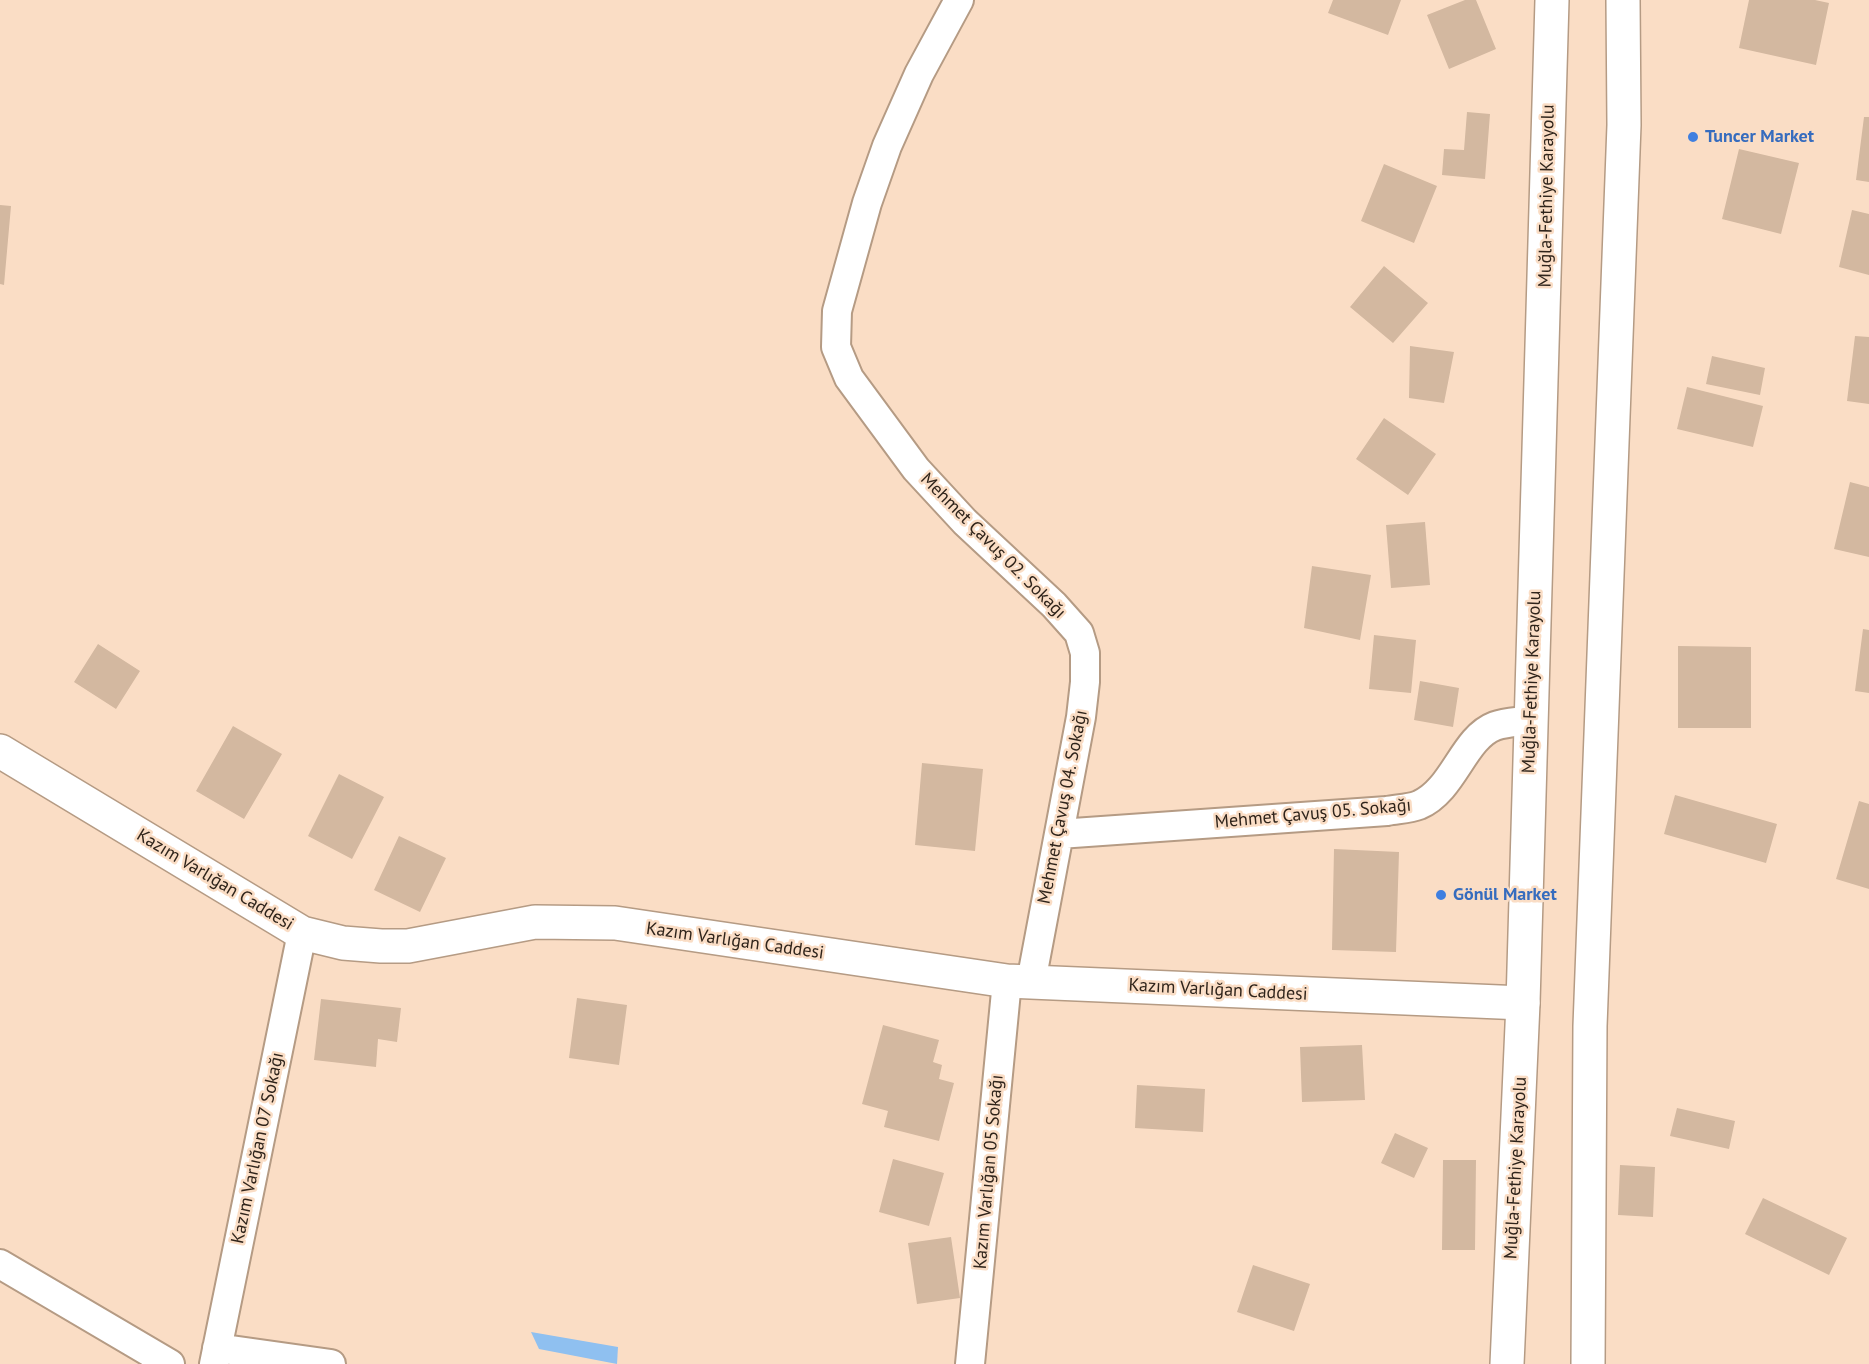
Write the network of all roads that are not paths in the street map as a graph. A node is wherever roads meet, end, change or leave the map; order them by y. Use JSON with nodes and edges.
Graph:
{"nodes":[{"id":1,"x":958,"y":0,"type":"edge"},
{"id":2,"x":1552,"y":0,"type":"edge"},
{"id":3,"x":1623,"y":0,"type":"edge"},
{"id":4,"x":1078,"y":633,"type":"joint"},
{"id":5,"x":1531,"y":720,"type":"junction"},
{"id":6,"x":0,"y":751,"type":"edge"},
{"id":7,"x":1059,"y":834,"type":"junction"},
{"id":8,"x":302,"y":933,"type":"junction"},
{"id":9,"x":1019,"y":981,"type":"junction"},
{"id":10,"x":1523,"y":1004,"type":"junction"},
{"id":11,"x":0,"y":1264,"type":"edge"},
{"id":12,"x":215,"y":1356,"type":"edge"},
{"id":13,"x":170,"y":1364,"type":"edge"},
{"id":14,"x":331,"y":1364,"type":"edge"},
{"id":15,"x":970,"y":1364,"type":"edge"},
{"id":16,"x":1507,"y":1364,"type":"edge"},
{"id":17,"x":1588,"y":1364,"type":"edge"}],
"edges":[{"from":1,"to":4,"type":"street","name":"Mehmet Çavuş 02. Sokağı"},
{"from":2,"to":5,"type":"main road","name":"Muğla-Fethiye Karayolu"},
{"from":3,"to":17,"type":"main road"},
{"from":4,"to":7,"type":"street","name":"Mehmet Çavuş 04. Sokağı"},
{"from":5,"to":7,"type":"street","name":"Mehmet Çavuş 05. Sokağı"},
{"from":5,"to":10,"type":"main road","name":"Muğla-Fethiye Karayolu"},
{"from":6,"to":8,"type":"main road","name":"Kazım Varlığan Caddesi"},
{"from":7,"to":9,"type":"street","name":"Mehmet Çavuş 04. Sokağı"},
{"from":8,"to":9,"type":"main road","name":"Kazım Varlığan Caddesi"},
{"from":8,"to":12,"type":"street","name":"Kazım Varlığan 07 Sokağı"},
{"from":9,"to":10,"type":"main road","name":"Kazım Varlığan Caddesi"},
{"from":9,"to":15,"type":"street","name":"Kazım Varlığan 05 Sokağı"},
{"from":10,"to":16,"type":"main road","name":"Muğla-Fethiye Karayolu"},
{"from":11,"to":13,"type":"street"},
{"from":12,"to":14,"type":"street"}]}
